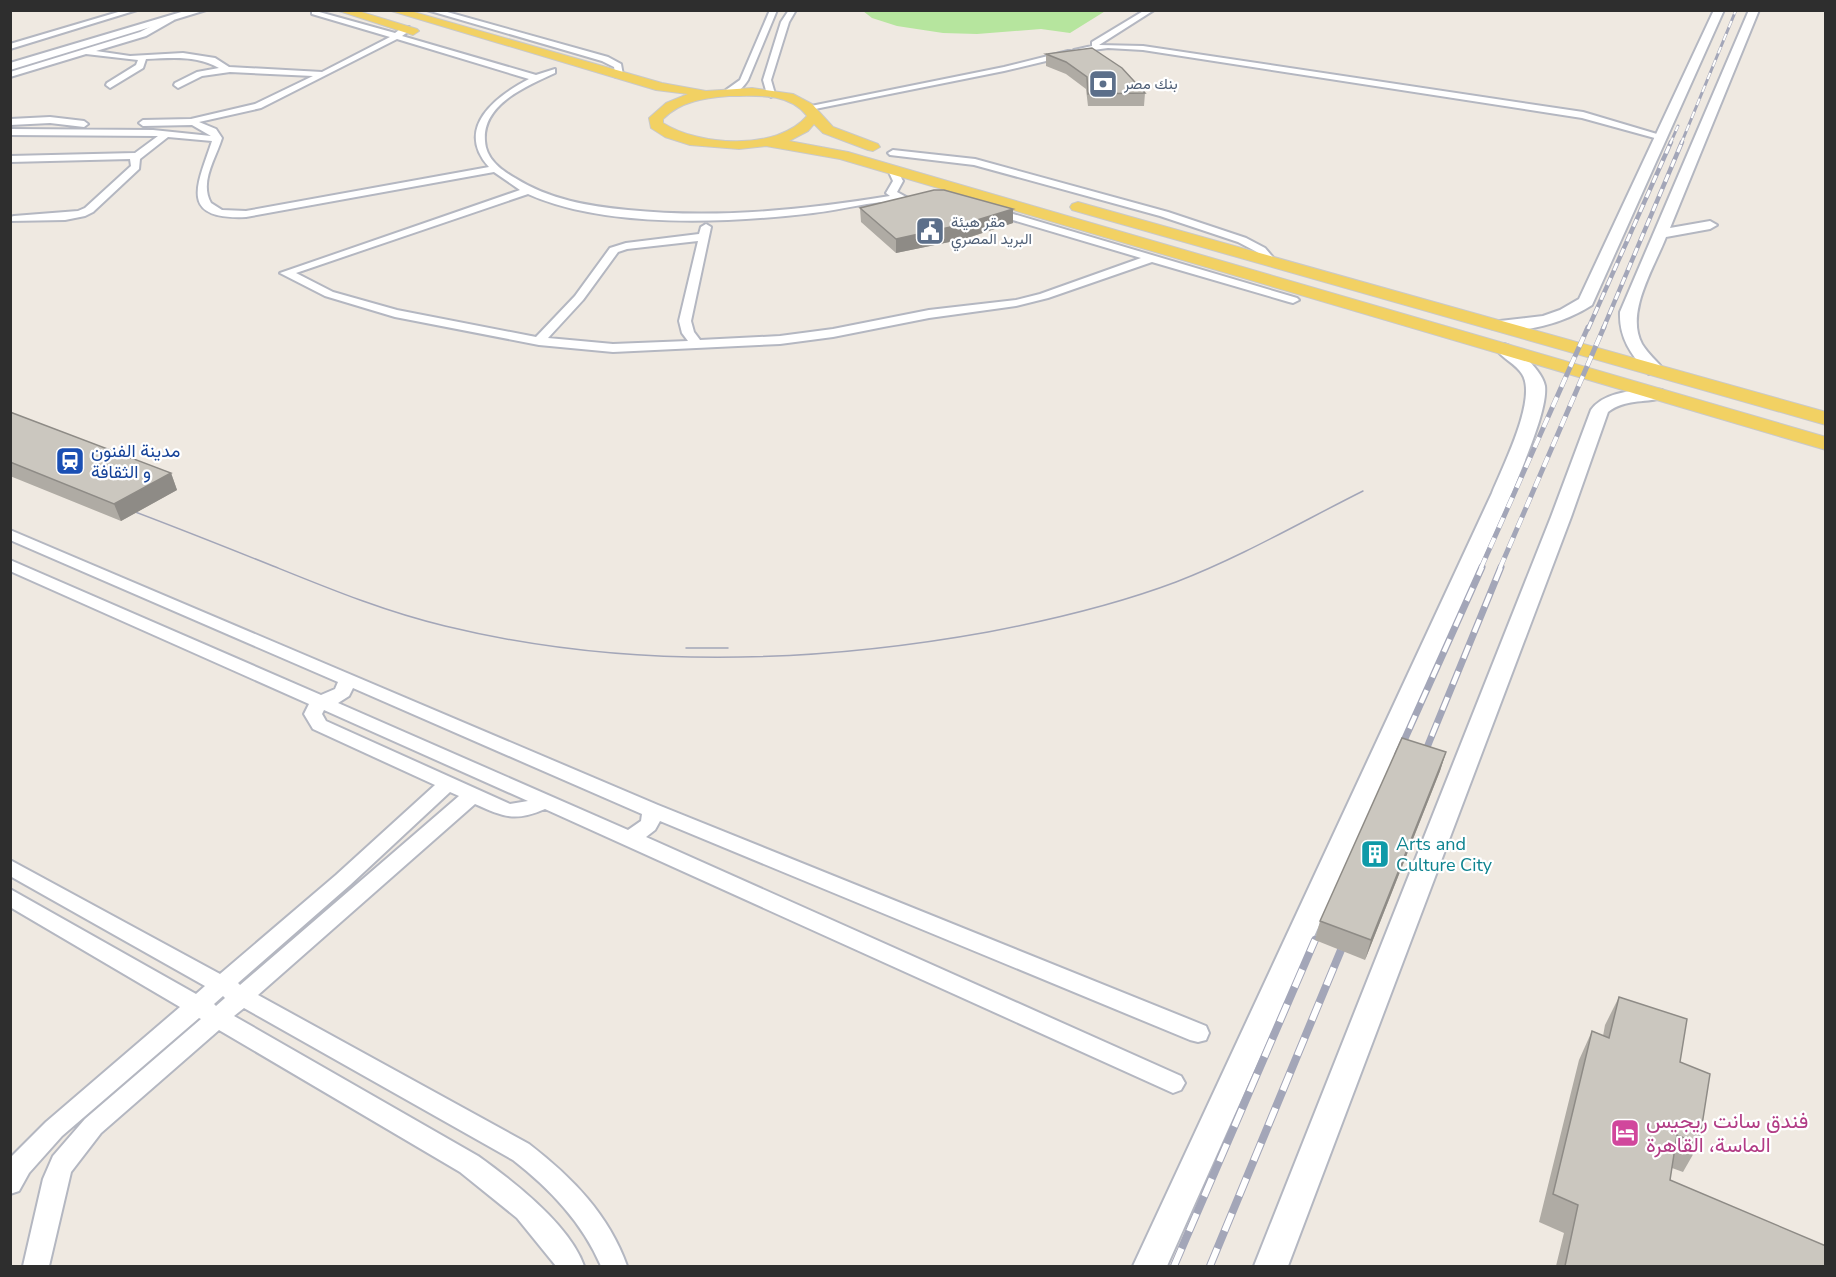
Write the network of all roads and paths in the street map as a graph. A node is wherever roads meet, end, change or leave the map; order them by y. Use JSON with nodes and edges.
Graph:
{"nodes":[{"id":1,"x":201,"y":10,"type":"edge"},
{"id":2,"x":341,"y":10,"type":"edge"},
{"id":3,"x":393,"y":10,"type":"edge"},
{"id":4,"x":430,"y":10,"type":"edge"},
{"id":5,"x":774,"y":10,"type":"edge"},
{"id":6,"x":793,"y":10,"type":"edge"},
{"id":7,"x":1132,"y":10,"type":"edge"},
{"id":8,"x":1150,"y":10,"type":"edge"},
{"id":9,"x":1719,"y":10,"type":"edge"},
{"id":10,"x":1754,"y":10,"type":"edge"},
{"id":11,"x":140,"y":12,"type":"edge"},
{"id":12,"x":315,"y":12,"type":"edge"},
{"id":13,"x":454,"y":17,"type":"junction"},
{"id":14,"x":171,"y":18,"type":"junction"},
{"id":15,"x":436,"y":23,"type":"junction"},
{"id":16,"x":1120,"y":29,"type":"junction"},
{"id":17,"x":402,"y":32,"type":"junction"},
{"id":18,"x":1090,"y":36,"type":"dead end"},
{"id":19,"x":1081,"y":41,"type":"dead end"},
{"id":20,"x":10,"y":47,"type":"edge"},
{"id":21,"x":1078,"y":50,"type":"junction"},
{"id":22,"x":86,"y":51,"type":"junction"},
{"id":23,"x":10,"y":55,"type":"edge"},
{"id":24,"x":143,"y":58,"type":"junction"},
{"id":25,"x":10,"y":67,"type":"edge"},
{"id":26,"x":231,"y":69,"type":"junction"},
{"id":27,"x":558,"y":72,"type":"joint"},
{"id":28,"x":323,"y":74,"type":"junction"},
{"id":29,"x":10,"y":75,"type":"edge"},
{"id":30,"x":619,"y":75,"type":"junction"},
{"id":31,"x":1343,"y":77,"type":"junction"},
{"id":32,"x":536,"y":78,"type":"junction"},
{"id":33,"x":1363,"y":80,"type":"junction"},
{"id":34,"x":110,"y":85,"type":"dead end"},
{"id":35,"x":178,"y":85,"type":"dead end"},
{"id":36,"x":727,"y":93,"type":"junction"},
{"id":37,"x":771,"y":94,"type":"junction"},
{"id":38,"x":792,"y":98,"type":"junction"},
{"id":39,"x":812,"y":111,"type":"junction"},
{"id":40,"x":1593,"y":114,"type":"dead end"},
{"id":41,"x":10,"y":122,"type":"edge"},
{"id":42,"x":194,"y":122,"type":"junction"},
{"id":43,"x":10,"y":132,"type":"edge"},
{"id":44,"x":100,"y":133,"type":"junction"},
{"id":45,"x":165,"y":135,"type":"junction"},
{"id":46,"x":1662,"y":137,"type":"junction"},
{"id":47,"x":217,"y":139,"type":"junction"},
{"id":48,"x":765,"y":142,"type":"junction"},
{"id":49,"x":138,"y":156,"type":"junction"},
{"id":50,"x":64,"y":158,"type":"junction"},
{"id":51,"x":10,"y":159,"type":"edge"},
{"id":52,"x":893,"y":161,"type":"junction"},
{"id":53,"x":495,"y":169,"type":"junction"},
{"id":54,"x":526,"y":191,"type":"junction"},
{"id":55,"x":898,"y":198,"type":"junction"},
{"id":56,"x":911,"y":198,"type":"edge"},
{"id":57,"x":946,"y":198,"type":"edge"},
{"id":58,"x":708,"y":218,"type":"junction"},
{"id":59,"x":14,"y":219,"type":"dead end"},
{"id":60,"x":1710,"y":225,"type":"dead end"},
{"id":61,"x":1661,"y":234,"type":"junction"},
{"id":62,"x":704,"y":237,"type":"junction"},
{"id":63,"x":1152,"y":258,"type":"junction"},
{"id":64,"x":1299,"y":296,"type":"junction"},
{"id":65,"x":1501,"y":337,"type":"junction"},
{"id":66,"x":539,"y":341,"type":"junction"},
{"id":67,"x":698,"y":345,"type":"junction"},
{"id":68,"x":1655,"y":382,"type":"junction"},
{"id":69,"x":1826,"y":419,"type":"edge"},
{"id":70,"x":1826,"y":444,"type":"edge"},
{"id":71,"x":10,"y":534,"type":"edge"},
{"id":72,"x":10,"y":565,"type":"edge"},
{"id":73,"x":347,"y":681,"type":"junction"},
{"id":74,"x":319,"y":701,"type":"junction"},
{"id":75,"x":448,"y":784,"type":"junction"},
{"id":76,"x":473,"y":795,"type":"junction"},
{"id":77,"x":545,"y":801,"type":"junction"},
{"id":78,"x":651,"y":810,"type":"junction"},
{"id":79,"x":627,"y":837,"type":"junction"},
{"id":80,"x":10,"y":867,"type":"edge"},
{"id":81,"x":10,"y":897,"type":"edge"},
{"id":82,"x":222,"y":984,"type":"junction"},
{"id":83,"x":242,"y":996,"type":"junction"},
{"id":84,"x":197,"y":1006,"type":"junction"},
{"id":85,"x":217,"y":1018,"type":"junction"},
{"id":86,"x":1198,"y":1033,"type":"dead end"},
{"id":87,"x":1173,"y":1083,"type":"dead end"},
{"id":88,"x":10,"y":1183,"type":"edge"},
{"id":89,"x":36,"y":1266,"type":"edge"},
{"id":90,"x":571,"y":1266,"type":"edge"},
{"id":91,"x":614,"y":1266,"type":"edge"},
{"id":92,"x":1150,"y":1266,"type":"edge"},
{"id":93,"x":1270,"y":1266,"type":"edge"}],
"edges":[{"from":1,"to":14,"type":"street"},
{"from":2,"to":17,"type":"main road"},
{"from":3,"to":15,"type":"main road"},
{"from":4,"to":13,"type":"street"},
{"from":5,"to":36,"type":"street"},
{"from":6,"to":37,"type":"street"},
{"from":7,"to":18,"type":"street"},
{"from":8,"to":16,"type":"street"},
{"from":9,"to":46,"type":"street"},
{"from":10,"to":61,"type":"street"},
{"from":11,"to":20,"type":"street"},
{"from":11,"to":23,"type":"street"},
{"from":12,"to":17,"type":"street"},
{"from":13,"to":15,"type":"main road"},
{"from":13,"to":30,"type":"street"},
{"from":14,"to":22,"type":"street"},
{"from":14,"to":25,"type":"street"},
{"from":15,"to":30,"type":"main road"},
{"from":16,"to":21,"type":"street"},
{"from":16,"to":31,"type":"street"},
{"from":17,"to":27,"type":"main road"},
{"from":17,"to":28,"type":"street"},
{"from":17,"to":32,"type":"street"},
{"from":19,"to":38,"type":"street"},
{"from":21,"to":31,"type":"street"},
{"from":21,"to":39,"type":"street"},
{"from":22,"to":24,"type":"street"},
{"from":22,"to":29,"type":"street"},
{"from":24,"to":26,"type":"street"},
{"from":24,"to":34,"type":"street"},
{"from":26,"to":28,"type":"street"},
{"from":26,"to":35,"type":"street"},
{"from":27,"to":32,"type":"street"},
{"from":28,"to":42,"type":"street"},
{"from":30,"to":36,"type":"main road"},
{"from":31,"to":33,"type":"street"},
{"from":32,"to":53,"type":"street"},
{"from":33,"to":40,"type":"street"},
{"from":33,"to":46,"type":"street"},
{"from":36,"to":37,"type":"main road"},
{"from":36,"to":48,"type":"main road"},
{"from":37,"to":38,"type":"main road"},
{"from":38,"to":39,"type":"main road"},
{"from":39,"to":48,"type":"main road"},
{"from":39,"to":52,"type":"main road"},
{"from":41,"to":42,"type":"street"},
{"from":42,"to":47,"type":"street"},
{"from":43,"to":44,"type":"street"},
{"from":44,"to":45,"type":"street"},
{"from":44,"to":50,"type":"street"},
{"from":45,"to":47,"type":"street"},
{"from":45,"to":49,"type":"street"},
{"from":46,"to":65,"type":"street"},
{"from":47,"to":53,"type":"street"},
{"from":48,"to":52,"type":"main road"},
{"from":49,"to":50,"type":"street"},
{"from":49,"to":59,"type":"street"},
{"from":50,"to":51,"type":"street"},
{"from":52,"to":55,"type":"street"},
{"from":52,"to":64,"type":"main road"},
{"from":52,"to":65,"type":"main road"},
{"from":53,"to":54,"type":"street"},
{"from":54,"to":58,"type":"street"},
{"from":54,"to":66,"type":"street"},
{"from":55,"to":56,"type":"street"},
{"from":55,"to":58,"type":"street"},
{"from":57,"to":63,"type":"street"},
{"from":58,"to":62,"type":"street"},
{"from":60,"to":61,"type":"street"},
{"from":61,"to":68,"type":"street"},
{"from":62,"to":66,"type":"street"},
{"from":62,"to":67,"type":"street"},
{"from":63,"to":64,"type":"street"},
{"from":63,"to":67,"type":"street"},
{"from":64,"to":65,"type":"main road"},
{"from":65,"to":68,"type":"main road"},
{"from":65,"to":68,"type":"main road"},
{"from":65,"to":92,"type":"street"},
{"from":66,"to":67,"type":"street"},
{"from":68,"to":69,"type":"main road"},
{"from":68,"to":70,"type":"main road"},
{"from":68,"to":93,"type":"street"},
{"from":71,"to":73,"type":"street"},
{"from":72,"to":74,"type":"street"},
{"from":73,"to":74,"type":"street"},
{"from":73,"to":78,"type":"street"},
{"from":74,"to":75,"type":"street"},
{"from":74,"to":77,"type":"street"},
{"from":75,"to":76,"type":"street"},
{"from":75,"to":82,"type":"street"},
{"from":76,"to":77,"type":"street"},
{"from":76,"to":83,"type":"street"},
{"from":77,"to":79,"type":"street"},
{"from":78,"to":79,"type":"street"},
{"from":78,"to":86,"type":"street"},
{"from":79,"to":87,"type":"street"},
{"from":80,"to":82,"type":"street"},
{"from":81,"to":84,"type":"street"},
{"from":82,"to":83,"type":"street"},
{"from":82,"to":84,"type":"street"},
{"from":83,"to":85,"type":"street"},
{"from":83,"to":91,"type":"street"},
{"from":84,"to":85,"type":"street"},
{"from":84,"to":88,"type":"street"},
{"from":85,"to":89,"type":"street"},
{"from":85,"to":90,"type":"street"}]}
